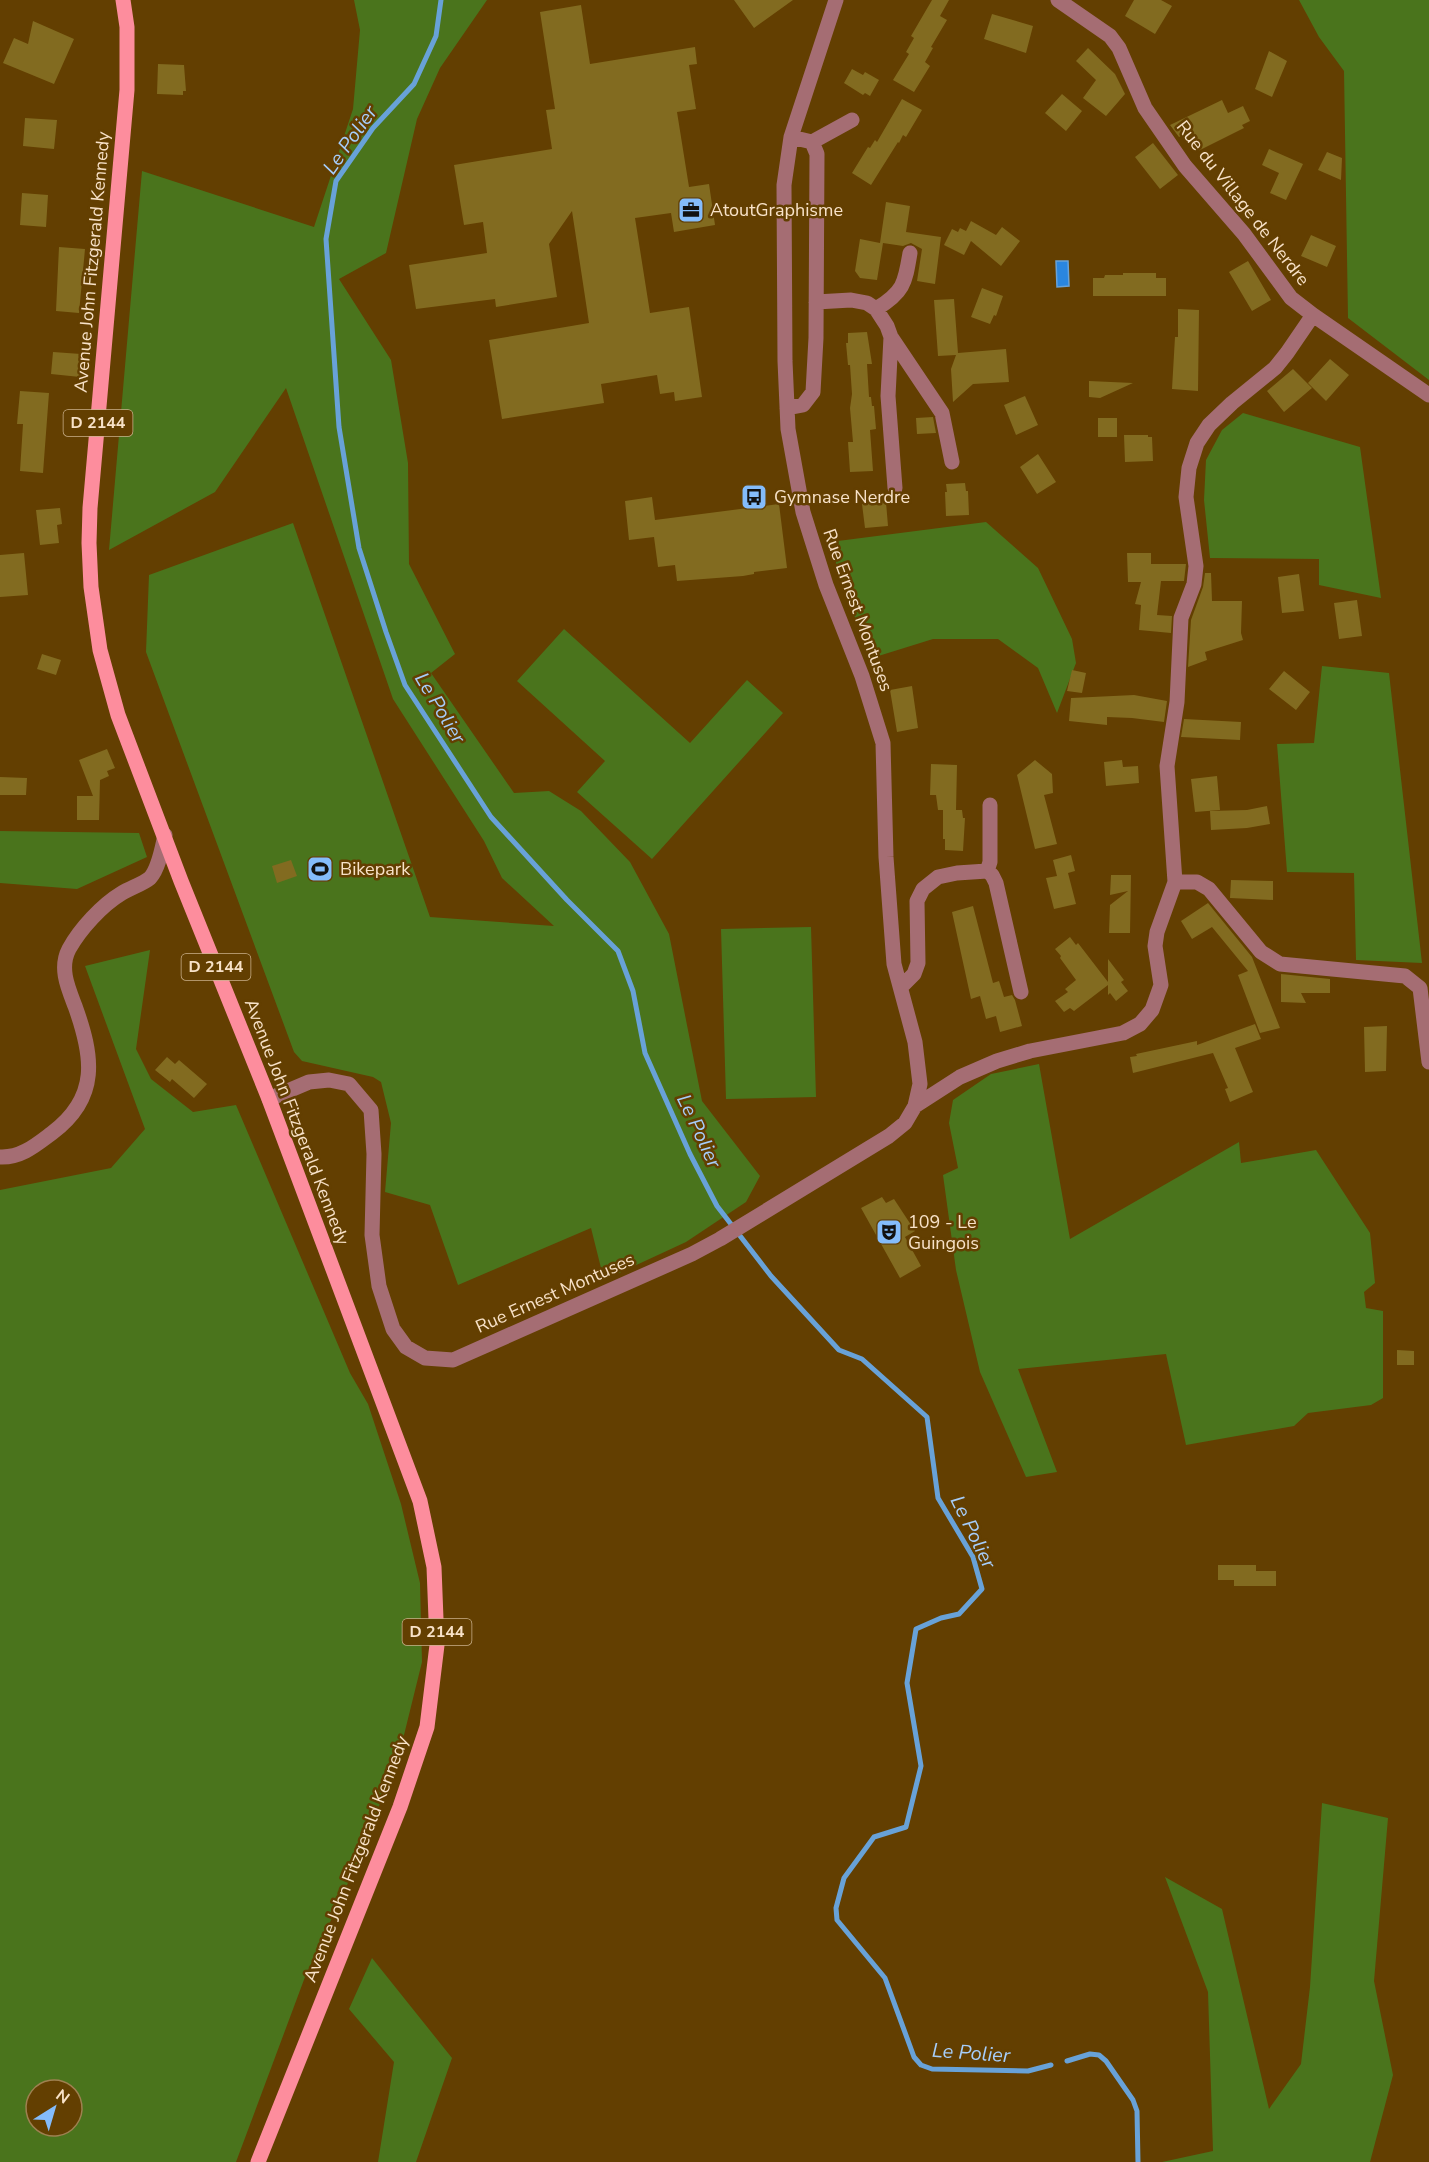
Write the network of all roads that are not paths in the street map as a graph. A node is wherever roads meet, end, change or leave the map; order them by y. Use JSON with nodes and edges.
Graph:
{"nodes":[{"id":1,"x":123,"y":0,"type":"edge"},
{"id":2,"x":836,"y":0,"type":"edge"},
{"id":3,"x":1058,"y":0,"type":"edge"},
{"id":4,"x":852,"y":120,"type":"dead end"},
{"id":5,"x":791,"y":137,"type":"junction"},
{"id":6,"x":812,"y":142,"type":"junction"},
{"id":7,"x":910,"y":252,"type":"dead end"},
{"id":8,"x":816,"y":302,"type":"junction"},
{"id":9,"x":876,"y":309,"type":"junction"},
{"id":10,"x":1313,"y":315,"type":"junction"},
{"id":11,"x":891,"y":337,"type":"junction"},
{"id":12,"x":1429,"y":395,"type":"edge"},
{"id":13,"x":787,"y":408,"type":"junction"},
{"id":14,"x":952,"y":462,"type":"dead end"},
{"id":15,"x":895,"y":488,"type":"dead end"},
{"id":16,"x":990,"y":805,"type":"dead end"},
{"id":17,"x":165,"y":835,"type":"junction"},
{"id":18,"x":987,"y":871,"type":"junction"},
{"id":19,"x":1175,"y":882,"type":"junction"},
{"id":20,"x":901,"y":987,"type":"junction"},
{"id":21,"x":1021,"y":992,"type":"dead end"},
{"id":22,"x":1429,"y":1062,"type":"edge"},
{"id":23,"x":269,"y":1099,"type":"junction"},
{"id":24,"x":915,"y":1106,"type":"junction"},
{"id":25,"x":5,"y":1157,"type":"edge"},
{"id":26,"x":258,"y":2162,"type":"edge"}],
"edges":[{"from":1,"to":17,"type":"main road","name":"Avenue John Fitzgerald Kennedy","number":"D 2144"},
{"from":2,"to":5,"type":"street","name":"Rue Ernest Montuses"},
{"from":3,"to":10,"type":"street","name":"Rue du Village de Nerdre"},
{"from":4,"to":6,"type":"street"},
{"from":5,"to":6,"type":"street"},
{"from":5,"to":13,"type":"street","name":"Rue Ernest Montuses"},
{"from":6,"to":8,"type":"street"},
{"from":7,"to":9,"type":"street"},
{"from":8,"to":9,"type":"street"},
{"from":8,"to":13,"type":"street"},
{"from":9,"to":11,"type":"street"},
{"from":10,"to":12,"type":"street","name":"Rue du Village de Nerdre"},
{"from":10,"to":19,"type":"street"},
{"from":11,"to":14,"type":"street"},
{"from":11,"to":15,"type":"street"},
{"from":13,"to":20,"type":"street","name":"Rue Ernest Montuses"},
{"from":16,"to":18,"type":"street"},
{"from":17,"to":23,"type":"main road","name":"Avenue John Fitzgerald Kennedy","number":"D 2144"},
{"from":17,"to":25,"type":"street"},
{"from":18,"to":20,"type":"street"},
{"from":18,"to":21,"type":"street"},
{"from":19,"to":22,"type":"street"},
{"from":19,"to":24,"type":"street"},
{"from":20,"to":24,"type":"street","name":"Rue Ernest Montuses"},
{"from":23,"to":24,"type":"street","name":"Rue Ernest Montuses"},
{"from":23,"to":26,"type":"main road","name":"Avenue John Fitzgerald Kennedy","number":"D 2144"}]}
